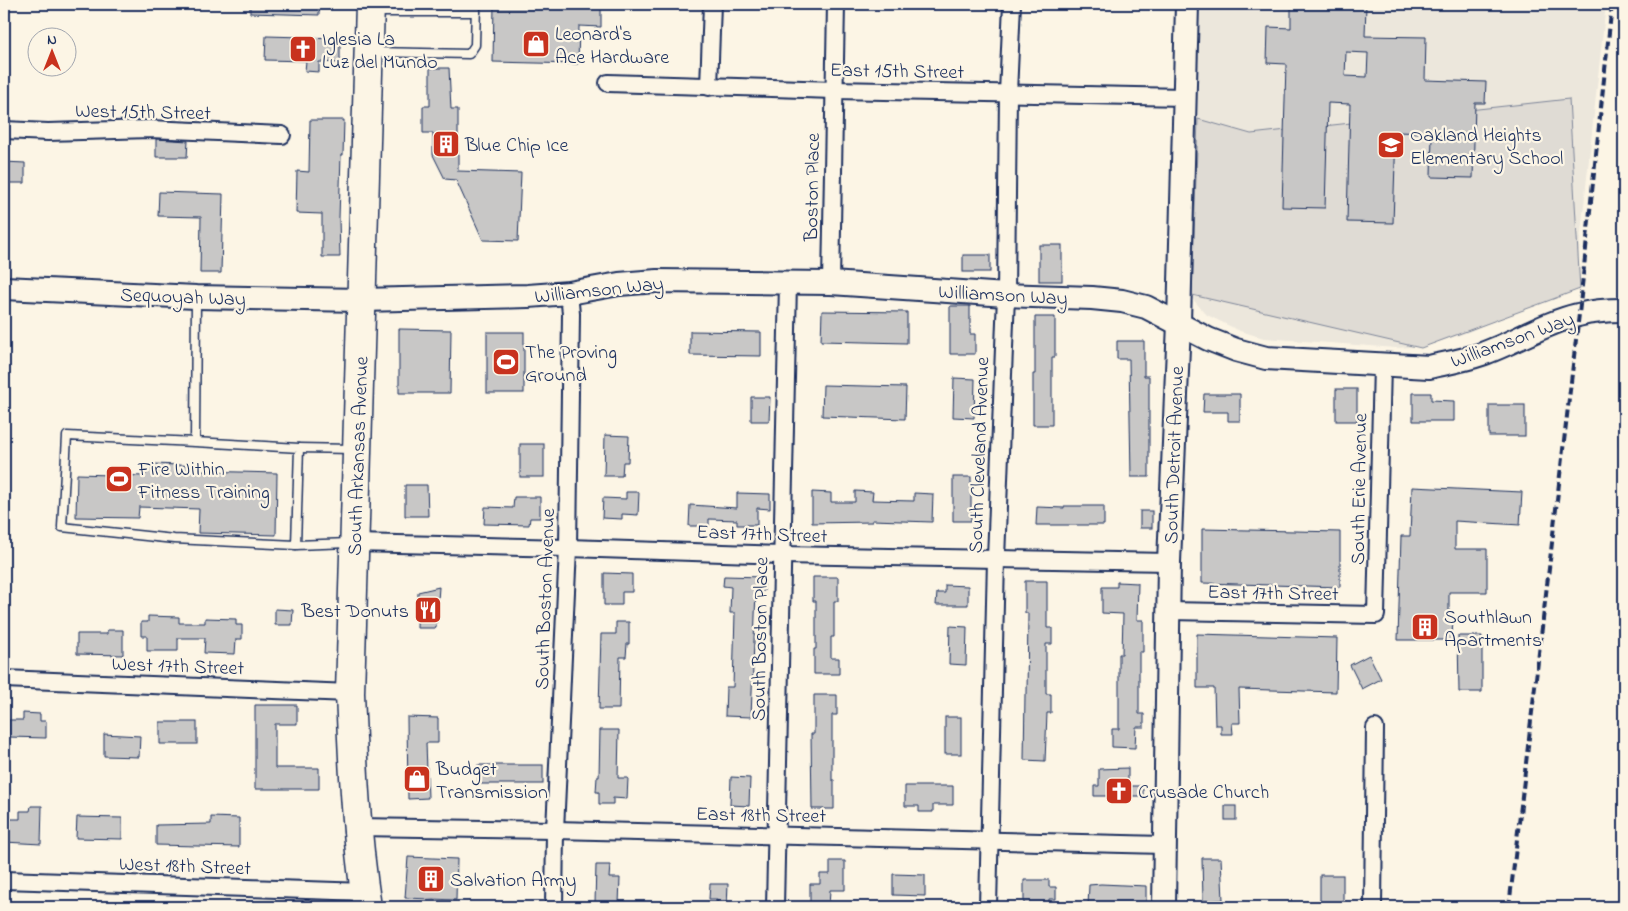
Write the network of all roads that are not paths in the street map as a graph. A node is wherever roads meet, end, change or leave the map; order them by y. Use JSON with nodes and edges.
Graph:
{"nodes":[{"id":1,"x":476,"y":4,"type":"edge"},
{"id":2,"x":712,"y":4,"type":"edge"},
{"id":3,"x":836,"y":4,"type":"edge"},
{"id":4,"x":1012,"y":4,"type":"edge"},
{"id":5,"x":1187,"y":4,"type":"edge"},
{"id":6,"x":370,"y":8,"type":"edge"},
{"id":7,"x":476,"y":12,"type":"junction"},
{"id":8,"x":369,"y":52,"type":"junction"},
{"id":9,"x":608,"y":83,"type":"dead end"},
{"id":10,"x":709,"y":87,"type":"junction"},
{"id":11,"x":834,"y":90,"type":"junction"},
{"id":12,"x":1008,"y":93,"type":"junction"},
{"id":13,"x":1185,"y":97,"type":"junction"},
{"id":14,"x":4,"y":130,"type":"edge"},
{"id":15,"x":282,"y":135,"type":"dead end"},
{"id":16,"x":788,"y":282,"type":"junction"},
{"id":17,"x":831,"y":283,"type":"junction"},
{"id":18,"x":4,"y":288,"type":"edge"},
{"id":19,"x":569,"y":293,"type":"junction"},
{"id":20,"x":1006,"y":295,"type":"junction"},
{"id":21,"x":196,"y":297,"type":"junction"},
{"id":22,"x":362,"y":300,"type":"junction"},
{"id":23,"x":1624,"y":310,"type":"edge"},
{"id":24,"x":1178,"y":323,"type":"junction"},
{"id":25,"x":1382,"y":365,"type":"junction"},
{"id":26,"x":1624,"y":423,"type":"edge"},
{"id":27,"x":195,"y":442,"type":"junction"},
{"id":28,"x":1624,"y":445,"type":"edge"},
{"id":29,"x":299,"y":448,"type":"junction"},
{"id":30,"x":357,"y":450,"type":"junction"},
{"id":31,"x":354,"y":543,"type":"junction"},
{"id":32,"x":296,"y":545,"type":"junction"},
{"id":33,"x":568,"y":548,"type":"junction"},
{"id":34,"x":782,"y":555,"type":"junction"},
{"id":35,"x":996,"y":559,"type":"junction"},
{"id":36,"x":1169,"y":562,"type":"junction"},
{"id":37,"x":1168,"y":611,"type":"junction"},
{"id":38,"x":1376,"y":615,"type":"joint"},
{"id":39,"x":4,"y":679,"type":"edge"},
{"id":40,"x":350,"y":693,"type":"junction"},
{"id":41,"x":1376,"y":728,"type":"dead end"},
{"id":42,"x":357,"y":828,"type":"junction"},
{"id":43,"x":554,"y":830,"type":"junction"},
{"id":44,"x":777,"y":836,"type":"junction"},
{"id":45,"x":990,"y":841,"type":"junction"},
{"id":46,"x":1164,"y":845,"type":"junction"},
{"id":47,"x":4,"y":880,"type":"edge"},
{"id":48,"x":366,"y":899,"type":"edge"},
{"id":49,"x":554,"y":907,"type":"edge"},
{"id":50,"x":775,"y":907,"type":"edge"},
{"id":51,"x":988,"y":907,"type":"edge"},
{"id":52,"x":1164,"y":907,"type":"edge"},
{"id":53,"x":1373,"y":907,"type":"edge"}],
"edges":[{"from":1,"to":7,"type":"lane"},
{"from":2,"to":10,"type":"street"},
{"from":3,"to":11,"type":"street"},
{"from":4,"to":12,"type":"street","name":"South Cleveland Avenue"},
{"from":5,"to":13,"type":"street","name":"South Detroit Avenue"},
{"from":6,"to":7,"type":"lane"},
{"from":6,"to":8,"type":"highway","name":"South Arkansas Avenue"},
{"from":7,"to":8,"type":"lane"},
{"from":8,"to":22,"type":"highway","name":"South Arkansas Avenue"},
{"from":9,"to":10,"type":"street","name":"East 15th Street"},
{"from":10,"to":11,"type":"street","name":"East 15th Street"},
{"from":11,"to":12,"type":"street","name":"East 15th Street"},
{"from":11,"to":17,"type":"street","name":"Boston Place"},
{"from":12,"to":13,"type":"street","name":"East 15th Street"},
{"from":12,"to":20,"type":"street","name":"South Cleveland Avenue"},
{"from":13,"to":24,"type":"street","name":"South Detroit Avenue"},
{"from":14,"to":15,"type":"street","name":"West 15th Street"},
{"from":16,"to":17,"type":"street","name":"Williamson Way"},
{"from":16,"to":19,"type":"street","name":"Williamson Way"},
{"from":16,"to":34,"type":"street","name":"South Boston Place"},
{"from":17,"to":20,"type":"street","name":"Williamson Way"},
{"from":18,"to":21,"type":"street","name":"Sequoyah Way"},
{"from":19,"to":22,"type":"street","name":"Williamson Way"},
{"from":19,"to":33,"type":"street","name":"South Boston Avenue"},
{"from":20,"to":24,"type":"street","name":"Williamson Way"},
{"from":20,"to":35,"type":"street","name":"South Cleveland Avenue"},
{"from":21,"to":22,"type":"street","name":"Sequoyah Way"},
{"from":21,"to":27,"type":"lane"},
{"from":22,"to":30,"type":"highway","name":"South Arkansas Avenue"},
{"from":23,"to":25,"type":"street","name":"Williamson Way"},
{"from":24,"to":25,"type":"street","name":"Williamson Way"},
{"from":24,"to":36,"type":"street","name":"South Detroit Avenue"},
{"from":25,"to":38,"type":"street","name":"South Erie Avenue"},
{"from":26,"to":28,"type":"lane"},
{"from":27,"to":29,"type":"lane"},
{"from":27,"to":32,"type":"lane"},
{"from":29,"to":30,"type":"lane"},
{"from":29,"to":32,"type":"lane"},
{"from":30,"to":31,"type":"highway","name":"South Arkansas Avenue"},
{"from":31,"to":32,"type":"lane"},
{"from":31,"to":33,"type":"street","name":"East 17th Street"},
{"from":31,"to":40,"type":"highway","name":"South Arkansas Avenue"},
{"from":33,"to":34,"type":"street","name":"East 17th Street"},
{"from":33,"to":43,"type":"street","name":"South Boston Avenue"},
{"from":34,"to":35,"type":"street","name":"East 17th Street"},
{"from":34,"to":44,"type":"street","name":"South Boston Place"},
{"from":35,"to":36,"type":"street","name":"East 17th Street"},
{"from":35,"to":45,"type":"street","name":"South Cleveland Avenue"},
{"from":36,"to":37,"type":"street","name":"South Detroit Avenue"},
{"from":37,"to":38,"type":"street","name":"East 17th Street"},
{"from":37,"to":46,"type":"street","name":"South Detroit Avenue"},
{"from":39,"to":40,"type":"street","name":"West 17th Street"},
{"from":40,"to":42,"type":"highway","name":"South Arkansas Avenue"},
{"from":41,"to":53,"type":"street"},
{"from":42,"to":43,"type":"street","name":"East 18th Street"},
{"from":42,"to":48,"type":"highway","name":"South Arkansas Avenue"},
{"from":43,"to":44,"type":"street","name":"East 18th Street"},
{"from":43,"to":49,"type":"street","name":"South Boston Avenue"},
{"from":44,"to":45,"type":"street","name":"East 18th Street"},
{"from":44,"to":50,"type":"street","name":"South Boston Place"},
{"from":45,"to":46,"type":"street","name":"East 18th Street"},
{"from":45,"to":51,"type":"street","name":"South Cleveland Avenue"},
{"from":46,"to":52,"type":"street","name":"South Detroit Avenue"},
{"from":47,"to":48,"type":"street","name":"West 18th Street"}]}
